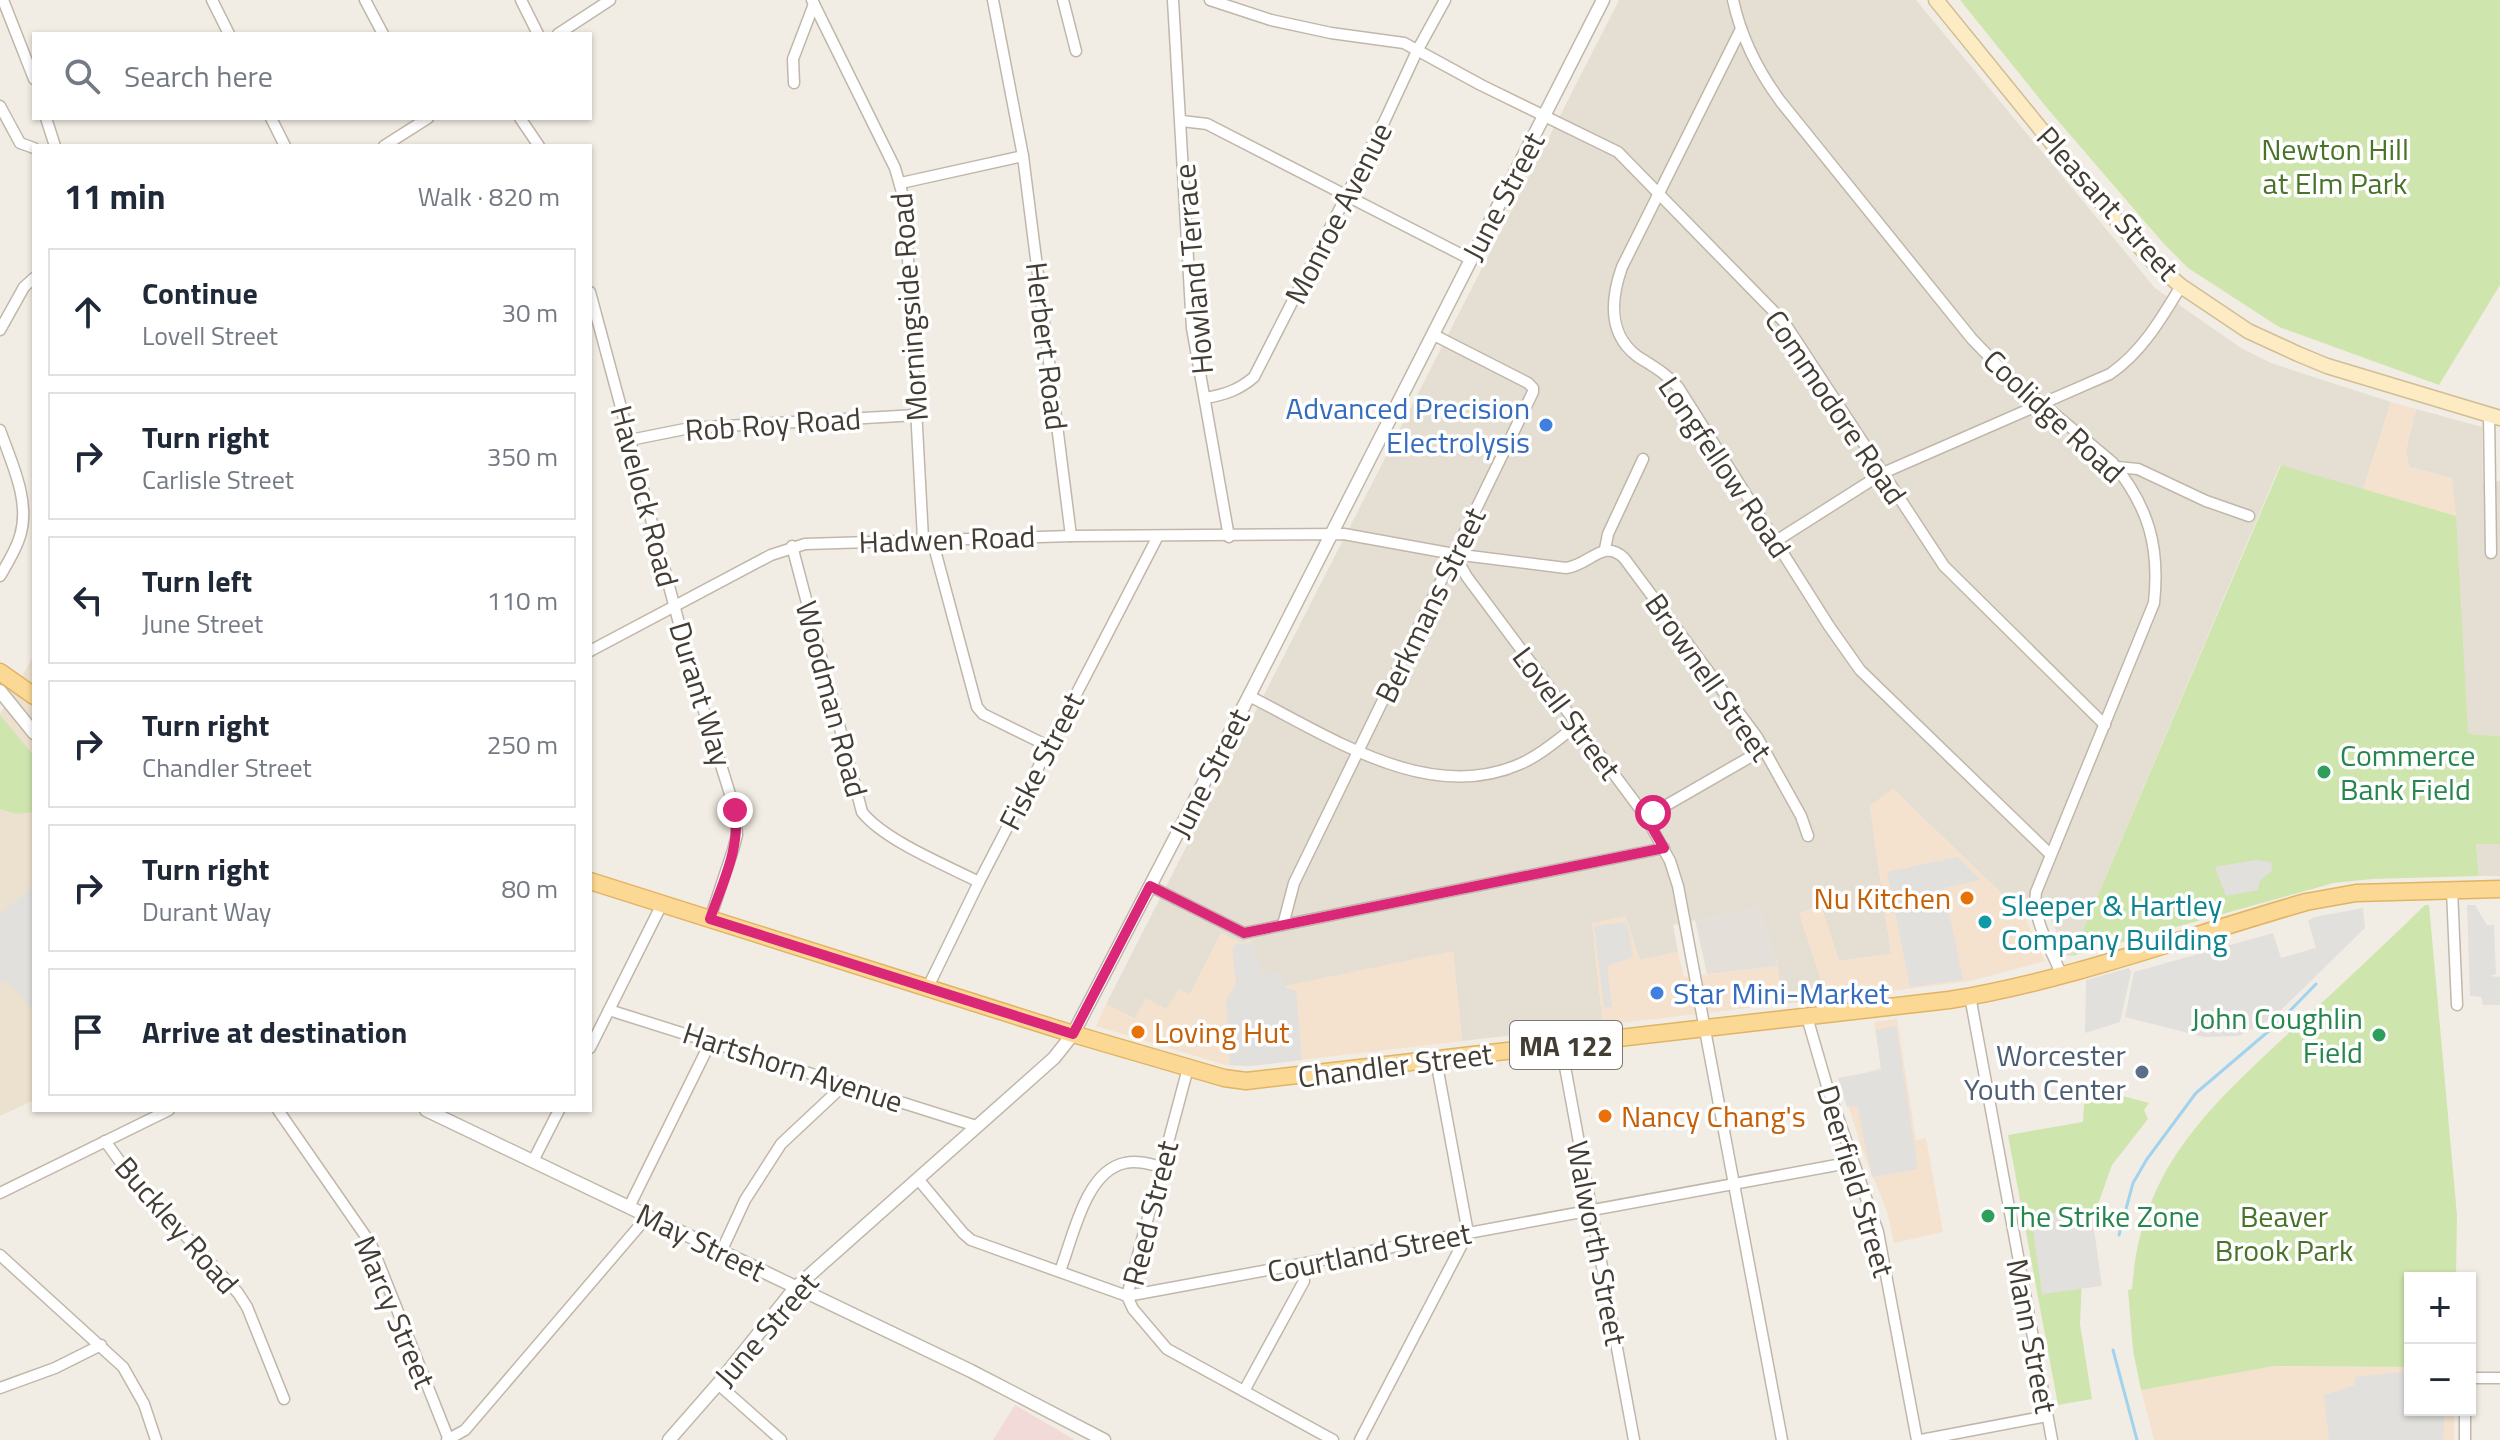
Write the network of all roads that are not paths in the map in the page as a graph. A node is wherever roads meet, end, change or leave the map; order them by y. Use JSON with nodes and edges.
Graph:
{"nodes":[{"id":1,"x":3,"y":0,"type":"edge"},
{"id":2,"x":212,"y":0,"type":"edge"},
{"id":3,"x":365,"y":0,"type":"edge"},
{"id":4,"x":521,"y":0,"type":"edge"},
{"id":5,"x":610,"y":0,"type":"edge"},
{"id":6,"x":993,"y":0,"type":"edge"},
{"id":7,"x":1063,"y":0,"type":"edge"},
{"id":8,"x":1173,"y":0,"type":"edge"},
{"id":9,"x":1210,"y":0,"type":"edge"},
{"id":10,"x":1445,"y":0,"type":"edge"},
{"id":11,"x":1603,"y":0,"type":"edge"},
{"id":12,"x":1733,"y":0,"type":"edge"},
{"id":13,"x":1936,"y":0,"type":"edge"},
{"id":14,"x":813,"y":2,"type":"edge"},
{"id":15,"x":1741,"y":29,"type":"junction"},
{"id":16,"x":228,"y":32,"type":"edge"},
{"id":17,"x":382,"y":32,"type":"edge"},
{"id":18,"x":537,"y":32,"type":"edge"},
{"id":19,"x":561,"y":32,"type":"edge"},
{"id":20,"x":1076,"y":51,"type":"dead end"},
{"id":21,"x":1417,"y":51,"type":"junction"},
{"id":22,"x":32,"y":74,"type":"edge"},
{"id":23,"x":794,"y":83,"type":"dead end"},
{"id":24,"x":0,"y":106,"type":"edge"},
{"id":25,"x":1545,"y":115,"type":"junction"},
{"id":26,"x":47,"y":120,"type":"edge"},
{"id":27,"x":272,"y":120,"type":"edge"},
{"id":28,"x":425,"y":120,"type":"edge"},
{"id":29,"x":521,"y":120,"type":"edge"},
{"id":30,"x":1182,"y":121,"type":"junction"},
{"id":31,"x":54,"y":144,"type":"edge"},
{"id":32,"x":284,"y":144,"type":"edge"},
{"id":33,"x":387,"y":144,"type":"edge"},
{"id":34,"x":538,"y":144,"type":"edge"},
{"id":35,"x":32,"y":147,"type":"edge"},
{"id":36,"x":1023,"y":156,"type":"junction"},
{"id":37,"x":901,"y":183,"type":"junction"},
{"id":38,"x":1659,"y":194,"type":"junction"},
{"id":39,"x":1347,"y":196,"type":"junction"},
{"id":40,"x":1470,"y":259,"type":"junction"},
{"id":41,"x":32,"y":280,"type":"edge"},
{"id":42,"x":2181,"y":286,"type":"junction"},
{"id":43,"x":592,"y":299,"type":"edge"},
{"id":44,"x":0,"y":330,"type":"edge"},
{"id":45,"x":1434,"y":335,"type":"junction"},
{"id":46,"x":1205,"y":398,"type":"junction"},
{"id":47,"x":2042,"y":404,"type":"junction"},
{"id":48,"x":917,"y":415,"type":"junction"},
{"id":49,"x":2495,"y":416,"type":"edge"},
{"id":50,"x":0,"y":430,"type":"edge"},
{"id":51,"x":630,"y":440,"type":"junction"},
{"id":52,"x":1643,"y":459,"type":"dead end"},
{"id":53,"x":2116,"y":467,"type":"junction"},
{"id":54,"x":1883,"y":473,"type":"junction"},
{"id":55,"x":2249,"y":516,"type":"dead end"},
{"id":56,"x":1071,"y":536,"type":"junction"},
{"id":57,"x":1158,"y":536,"type":"junction"},
{"id":58,"x":1331,"y":536,"type":"junction"},
{"id":59,"x":1229,"y":537,"type":"junction"},
{"id":60,"x":928,"y":539,"type":"junction"},
{"id":61,"x":1776,"y":541,"type":"junction"},
{"id":62,"x":792,"y":546,"type":"junction"},
{"id":63,"x":1605,"y":549,"type":"junction"},
{"id":64,"x":2491,"y":553,"type":"dead end"},
{"id":65,"x":1454,"y":554,"type":"junction"},
{"id":66,"x":0,"y":576,"type":"edge"},
{"id":67,"x":675,"y":608,"type":"junction"},
{"id":68,"x":592,"y":650,"type":"edge"},
{"id":69,"x":0,"y":672,"type":"edge"},
{"id":70,"x":0,"y":691,"type":"edge"},
{"id":71,"x":32,"y":695,"type":"edge"},
{"id":72,"x":1249,"y":696,"type":"junction"},
{"id":73,"x":2105,"y":725,"type":"junction"},
{"id":74,"x":1576,"y":726,"type":"junction"},
{"id":75,"x":32,"y":731,"type":"edge"},
{"id":76,"x":1048,"y":746,"type":"junction"},
{"id":77,"x":1764,"y":749,"type":"junction"},
{"id":78,"x":1360,"y":751,"type":"junction"},
{"id":79,"x":1646,"y":817,"type":"junction"},
{"id":80,"x":1808,"y":836,"type":"dead end"},
{"id":81,"x":1664,"y":848,"type":"junction"},
{"id":82,"x":2050,"y":854,"type":"junction"},
{"id":83,"x":592,"y":882,"type":"edge"},
{"id":84,"x":979,"y":882,"type":"junction"},
{"id":85,"x":1150,"y":886,"type":"junction"},
{"id":86,"x":2500,"y":889,"type":"edge"},
{"id":87,"x":2452,"y":890,"type":"junction"},
{"id":88,"x":662,"y":904,"type":"junction"},
{"id":89,"x":710,"y":919,"type":"junction"},
{"id":90,"x":1283,"y":925,"type":"junction"},
{"id":91,"x":2061,"y":974,"type":"junction"},
{"id":92,"x":928,"y":987,"type":"junction"},
{"id":93,"x":1970,"y":996,"type":"junction"},
{"id":94,"x":2457,"y":1005,"type":"dead end"},
{"id":95,"x":609,"y":1010,"type":"junction"},
{"id":96,"x":1807,"y":1017,"type":"junction"},
{"id":97,"x":1704,"y":1027,"type":"junction"},
{"id":98,"x":1073,"y":1034,"type":"junction"},
{"id":99,"x":711,"y":1041,"type":"junction"},
{"id":100,"x":592,"y":1044,"type":"edge"},
{"id":101,"x":1561,"y":1045,"type":"junction"},
{"id":102,"x":1436,"y":1060,"type":"junction"},
{"id":103,"x":1188,"y":1068,"type":"junction"},
{"id":104,"x":845,"y":1084,"type":"junction"},
{"id":105,"x":165,"y":1112,"type":"edge"},
{"id":106,"x":279,"y":1112,"type":"edge"},
{"id":107,"x":431,"y":1112,"type":"edge"},
{"id":108,"x":558,"y":1112,"type":"edge"},
{"id":109,"x":976,"y":1126,"type":"junction"},
{"id":110,"x":105,"y":1141,"type":"junction"},
{"id":111,"x":533,"y":1161,"type":"junction"},
{"id":112,"x":1853,"y":1162,"type":"junction"},
{"id":113,"x":1162,"y":1167,"type":"junction"},
{"id":114,"x":918,"y":1179,"type":"junction"},
{"id":115,"x":1734,"y":1185,"type":"junction"},
{"id":116,"x":0,"y":1193,"type":"edge"},
{"id":117,"x":629,"y":1207,"type":"junction"},
{"id":118,"x":1592,"y":1211,"type":"junction"},
{"id":119,"x":647,"y":1217,"type":"junction"},
{"id":120,"x":1468,"y":1233,"type":"junction"},
{"id":121,"x":721,"y":1252,"type":"junction"},
{"id":122,"x":0,"y":1255,"type":"edge"},
{"id":123,"x":1302,"y":1265,"type":"junction"},
{"id":124,"x":1060,"y":1271,"type":"junction"},
{"id":125,"x":795,"y":1288,"type":"junction"},
{"id":126,"x":1127,"y":1296,"type":"junction"},
{"id":127,"x":101,"y":1345,"type":"junction"},
{"id":128,"x":2476,"y":1378,"type":"edge"},
{"id":129,"x":2500,"y":1378,"type":"edge"},
{"id":130,"x":718,"y":1384,"type":"junction"},
{"id":131,"x":0,"y":1388,"type":"edge"},
{"id":132,"x":1244,"y":1391,"type":"junction"},
{"id":133,"x":284,"y":1399,"type":"dead end"},
{"id":134,"x":2047,"y":1416,"type":"junction"},
{"id":135,"x":2465,"y":1416,"type":"edge"},
{"id":136,"x":156,"y":1440,"type":"edge"},
{"id":137,"x":448,"y":1440,"type":"edge"},
{"id":138,"x":669,"y":1440,"type":"edge"},
{"id":139,"x":781,"y":1440,"type":"edge"},
{"id":140,"x":1104,"y":1440,"type":"edge"},
{"id":141,"x":1333,"y":1440,"type":"edge"},
{"id":142,"x":1360,"y":1440,"type":"edge"},
{"id":143,"x":1634,"y":1440,"type":"edge"},
{"id":144,"x":1782,"y":1440,"type":"edge"},
{"id":145,"x":1919,"y":1440,"type":"edge"},
{"id":146,"x":2052,"y":1440,"type":"edge"},
{"id":147,"x":2465,"y":1440,"type":"edge"}],
"edges":[{"from":1,"to":22,"type":"street"},
{"from":2,"to":16,"type":"street"},
{"from":3,"to":17,"type":"street"},
{"from":4,"to":18,"type":"street"},
{"from":5,"to":19,"type":"street"},
{"from":6,"to":36,"type":"street","name":"Herbert Road"},
{"from":7,"to":20,"type":"street"},
{"from":8,"to":30,"type":"street","name":"Howland Terrace"},
{"from":9,"to":21,"type":"street","name":"Commodore Road"},
{"from":10,"to":21,"type":"street","name":"Monroe Avenue"},
{"from":11,"to":25,"type":"street","name":"June Street"},
{"from":12,"to":15,"type":"street","name":"Coolidge Road"},
{"from":13,"to":42,"type":"main road","name":"Pleasant Street"},
{"from":14,"to":23,"type":"street"},
{"from":14,"to":37,"type":"street","name":"Morningside Road"},
{"from":15,"to":38,"type":"street","name":"Longfellow Road"},
{"from":15,"to":47,"type":"street","name":"Coolidge Road"},
{"from":21,"to":25,"type":"street","name":"Commodore Road"},
{"from":21,"to":39,"type":"street","name":"Monroe Avenue"},
{"from":24,"to":35,"type":"street"},
{"from":25,"to":38,"type":"street","name":"Commodore Road"},
{"from":25,"to":40,"type":"street","name":"June Street"},
{"from":26,"to":31,"type":"street"},
{"from":27,"to":32,"type":"street"},
{"from":28,"to":33,"type":"street"},
{"from":29,"to":34,"type":"street"},
{"from":30,"to":39,"type":"street"},
{"from":30,"to":46,"type":"street","name":"Howland Terrace"},
{"from":36,"to":37,"type":"street"},
{"from":36,"to":56,"type":"street","name":"Herbert Road"},
{"from":37,"to":48,"type":"street","name":"Morningside Road"},
{"from":38,"to":54,"type":"street","name":"Commodore Road"},
{"from":38,"to":61,"type":"street","name":"Longfellow Road"},
{"from":39,"to":40,"type":"street"},
{"from":39,"to":46,"type":"street","name":"Monroe Avenue"},
{"from":40,"to":45,"type":"street","name":"June Street"},
{"from":41,"to":44,"type":"street"},
{"from":42,"to":47,"type":"street"},
{"from":42,"to":49,"type":"main road","name":"Pleasant Street"},
{"from":43,"to":51,"type":"street","name":"Havelock Road"},
{"from":45,"to":58,"type":"street","name":"June Street"},
{"from":45,"to":65,"type":"street","name":"Berkmans Street"},
{"from":46,"to":59,"type":"street","name":"Howland Terrace"},
{"from":47,"to":53,"type":"street","name":"Coolidge Road"},
{"from":47,"to":54,"type":"street"},
{"from":48,"to":51,"type":"street","name":"Rob Roy Road"},
{"from":48,"to":60,"type":"street","name":"Morningside Road"},
{"from":49,"to":64,"type":"street"},
{"from":50,"to":66,"type":"street"},
{"from":51,"to":67,"type":"street","name":"Havelock Road"},
{"from":52,"to":63,"type":"street"},
{"from":53,"to":55,"type":"street"},
{"from":53,"to":73,"type":"street","name":"Coolidge Road"},
{"from":54,"to":61,"type":"street"},
{"from":54,"to":73,"type":"street","name":"Commodore Road"},
{"from":56,"to":57,"type":"street","name":"Hadwen Road"},
{"from":56,"to":60,"type":"street","name":"Hadwen Road"},
{"from":57,"to":59,"type":"street","name":"Hadwen Road"},
{"from":57,"to":76,"type":"street","name":"Fiske Street"},
{"from":58,"to":59,"type":"street","name":"Hadwen Road"},
{"from":58,"to":65,"type":"street"},
{"from":58,"to":72,"type":"street","name":"June Street"},
{"from":60,"to":62,"type":"street","name":"Hadwen Road"},
{"from":60,"to":76,"type":"street","name":"Morningside Road"},
{"from":61,"to":82,"type":"street","name":"Longfellow Road"},
{"from":62,"to":67,"type":"street","name":"Hadwen Road"},
{"from":62,"to":84,"type":"street","name":"Woodman Road"},
{"from":63,"to":65,"type":"street"},
{"from":63,"to":77,"type":"street","name":"Brownell Street"},
{"from":65,"to":74,"type":"street","name":"Lovell Street"},
{"from":65,"to":78,"type":"street","name":"Berkmans Street"},
{"from":67,"to":68,"type":"street","name":"Hadwen Road"},
{"from":67,"to":89,"type":"street","name":"Durant Way"},
{"from":69,"to":71,"type":"main road"},
{"from":70,"to":75,"type":"street"},
{"from":72,"to":78,"type":"street"},
{"from":72,"to":85,"type":"street","name":"June Street"},
{"from":73,"to":82,"type":"street","name":"Coolidge Road"},
{"from":74,"to":78,"type":"street"},
{"from":74,"to":79,"type":"street","name":"Lovell Street"},
{"from":76,"to":84,"type":"street","name":"Fiske Street"},
{"from":77,"to":79,"type":"street"},
{"from":77,"to":80,"type":"street","name":"Brownell Street"},
{"from":78,"to":90,"type":"street","name":"Berkmans Street"},
{"from":79,"to":81,"type":"street","name":"Lovell Street"},
{"from":81,"to":90,"type":"street"},
{"from":81,"to":97,"type":"street","name":"Lovell Street"},
{"from":82,"to":91,"type":"street","name":"Coolidge Road"},
{"from":83,"to":88,"type":"main road","name":"Chandler Street","number":"MA 122"},
{"from":84,"to":92,"type":"street","name":"Fiske Street"},
{"from":85,"to":90,"type":"street"},
{"from":85,"to":98,"type":"street","name":"June Street"},
{"from":86,"to":87,"type":"main road","name":"Chandler Street","number":"MA 122"},
{"from":87,"to":91,"type":"main road","name":"Chandler Street","number":"MA 122"},
{"from":87,"to":94,"type":"street"},
{"from":88,"to":89,"type":"main road","name":"Chandler Street","number":"MA 122"},
{"from":88,"to":95,"type":"street"},
{"from":89,"to":92,"type":"main road","name":"Chandler Street","number":"MA 122"},
{"from":91,"to":93,"type":"main road","name":"Chandler Street","number":"MA 122"},
{"from":92,"to":98,"type":"main road","name":"Chandler Street","number":"MA 122"},
{"from":93,"to":96,"type":"main road","name":"Chandler Street","number":"MA 122"},
{"from":93,"to":134,"type":"street","name":"Mann Street"},
{"from":95,"to":99,"type":"street","name":"Hartshorn Avenue"},
{"from":95,"to":100,"type":"street"},
{"from":96,"to":97,"type":"main road","name":"Chandler Street","number":"MA 122"},
{"from":96,"to":112,"type":"street","name":"Deerfield Street"},
{"from":97,"to":101,"type":"main road","name":"Chandler Street","number":"MA 122"},
{"from":97,"to":115,"type":"street","name":"Lovell Street"},
{"from":98,"to":103,"type":"main road","name":"Chandler Street","number":"MA 122"},
{"from":98,"to":109,"type":"street","name":"June Street"},
{"from":99,"to":104,"type":"street","name":"Hartshorn Avenue"},
{"from":99,"to":117,"type":"street"},
{"from":101,"to":102,"type":"main road","name":"Chandler Street","number":"MA 122"},
{"from":101,"to":118,"type":"street","name":"Walworth Street"},
{"from":102,"to":103,"type":"main road","name":"Chandler Street","number":"MA 122"},
{"from":102,"to":120,"type":"street"},
{"from":103,"to":113,"type":"street","name":"Reed Street"},
{"from":104,"to":109,"type":"street","name":"Hartshorn Avenue"},
{"from":104,"to":121,"type":"street"},
{"from":105,"to":110,"type":"street"},
{"from":106,"to":137,"type":"street","name":"Marcy Street"},
{"from":107,"to":111,"type":"street","name":"May Street"},
{"from":108,"to":111,"type":"street"},
{"from":109,"to":114,"type":"street","name":"June Street"},
{"from":110,"to":116,"type":"street"},
{"from":110,"to":133,"type":"street","name":"Buckley Road"},
{"from":111,"to":117,"type":"street","name":"May Street"},
{"from":112,"to":115,"type":"street","name":"Courtland Street"},
{"from":112,"to":145,"type":"street","name":"Deerfield Street"},
{"from":113,"to":124,"type":"street"},
{"from":113,"to":126,"type":"street","name":"Reed Street"},
{"from":114,"to":124,"type":"street"},
{"from":114,"to":125,"type":"street","name":"June Street"},
{"from":115,"to":118,"type":"street","name":"Courtland Street"},
{"from":115,"to":144,"type":"street","name":"Lovell Street"},
{"from":117,"to":119,"type":"street","name":"May Street"},
{"from":118,"to":120,"type":"street","name":"Courtland Street"},
{"from":118,"to":143,"type":"street","name":"Walworth Street"},
{"from":119,"to":121,"type":"street","name":"May Street"},
{"from":119,"to":137,"type":"street"},
{"from":120,"to":123,"type":"street","name":"Courtland Street"},
{"from":120,"to":142,"type":"street"},
{"from":121,"to":125,"type":"street","name":"May Street"},
{"from":122,"to":127,"type":"street"},
{"from":123,"to":126,"type":"street","name":"Courtland Street"},
{"from":123,"to":132,"type":"street"},
{"from":124,"to":126,"type":"street"},
{"from":125,"to":130,"type":"street","name":"June Street"},
{"from":125,"to":140,"type":"street","name":"May Street"},
{"from":126,"to":132,"type":"street","name":"Reed Street"},
{"from":127,"to":131,"type":"street"},
{"from":127,"to":136,"type":"street"},
{"from":128,"to":129,"type":"street"},
{"from":130,"to":138,"type":"street","name":"June Street"},
{"from":130,"to":139,"type":"street"},
{"from":132,"to":141,"type":"street","name":"Reed Street"},
{"from":134,"to":145,"type":"street"},
{"from":134,"to":146,"type":"street","name":"Mann Street"},
{"from":135,"to":147,"type":"street"}]}
